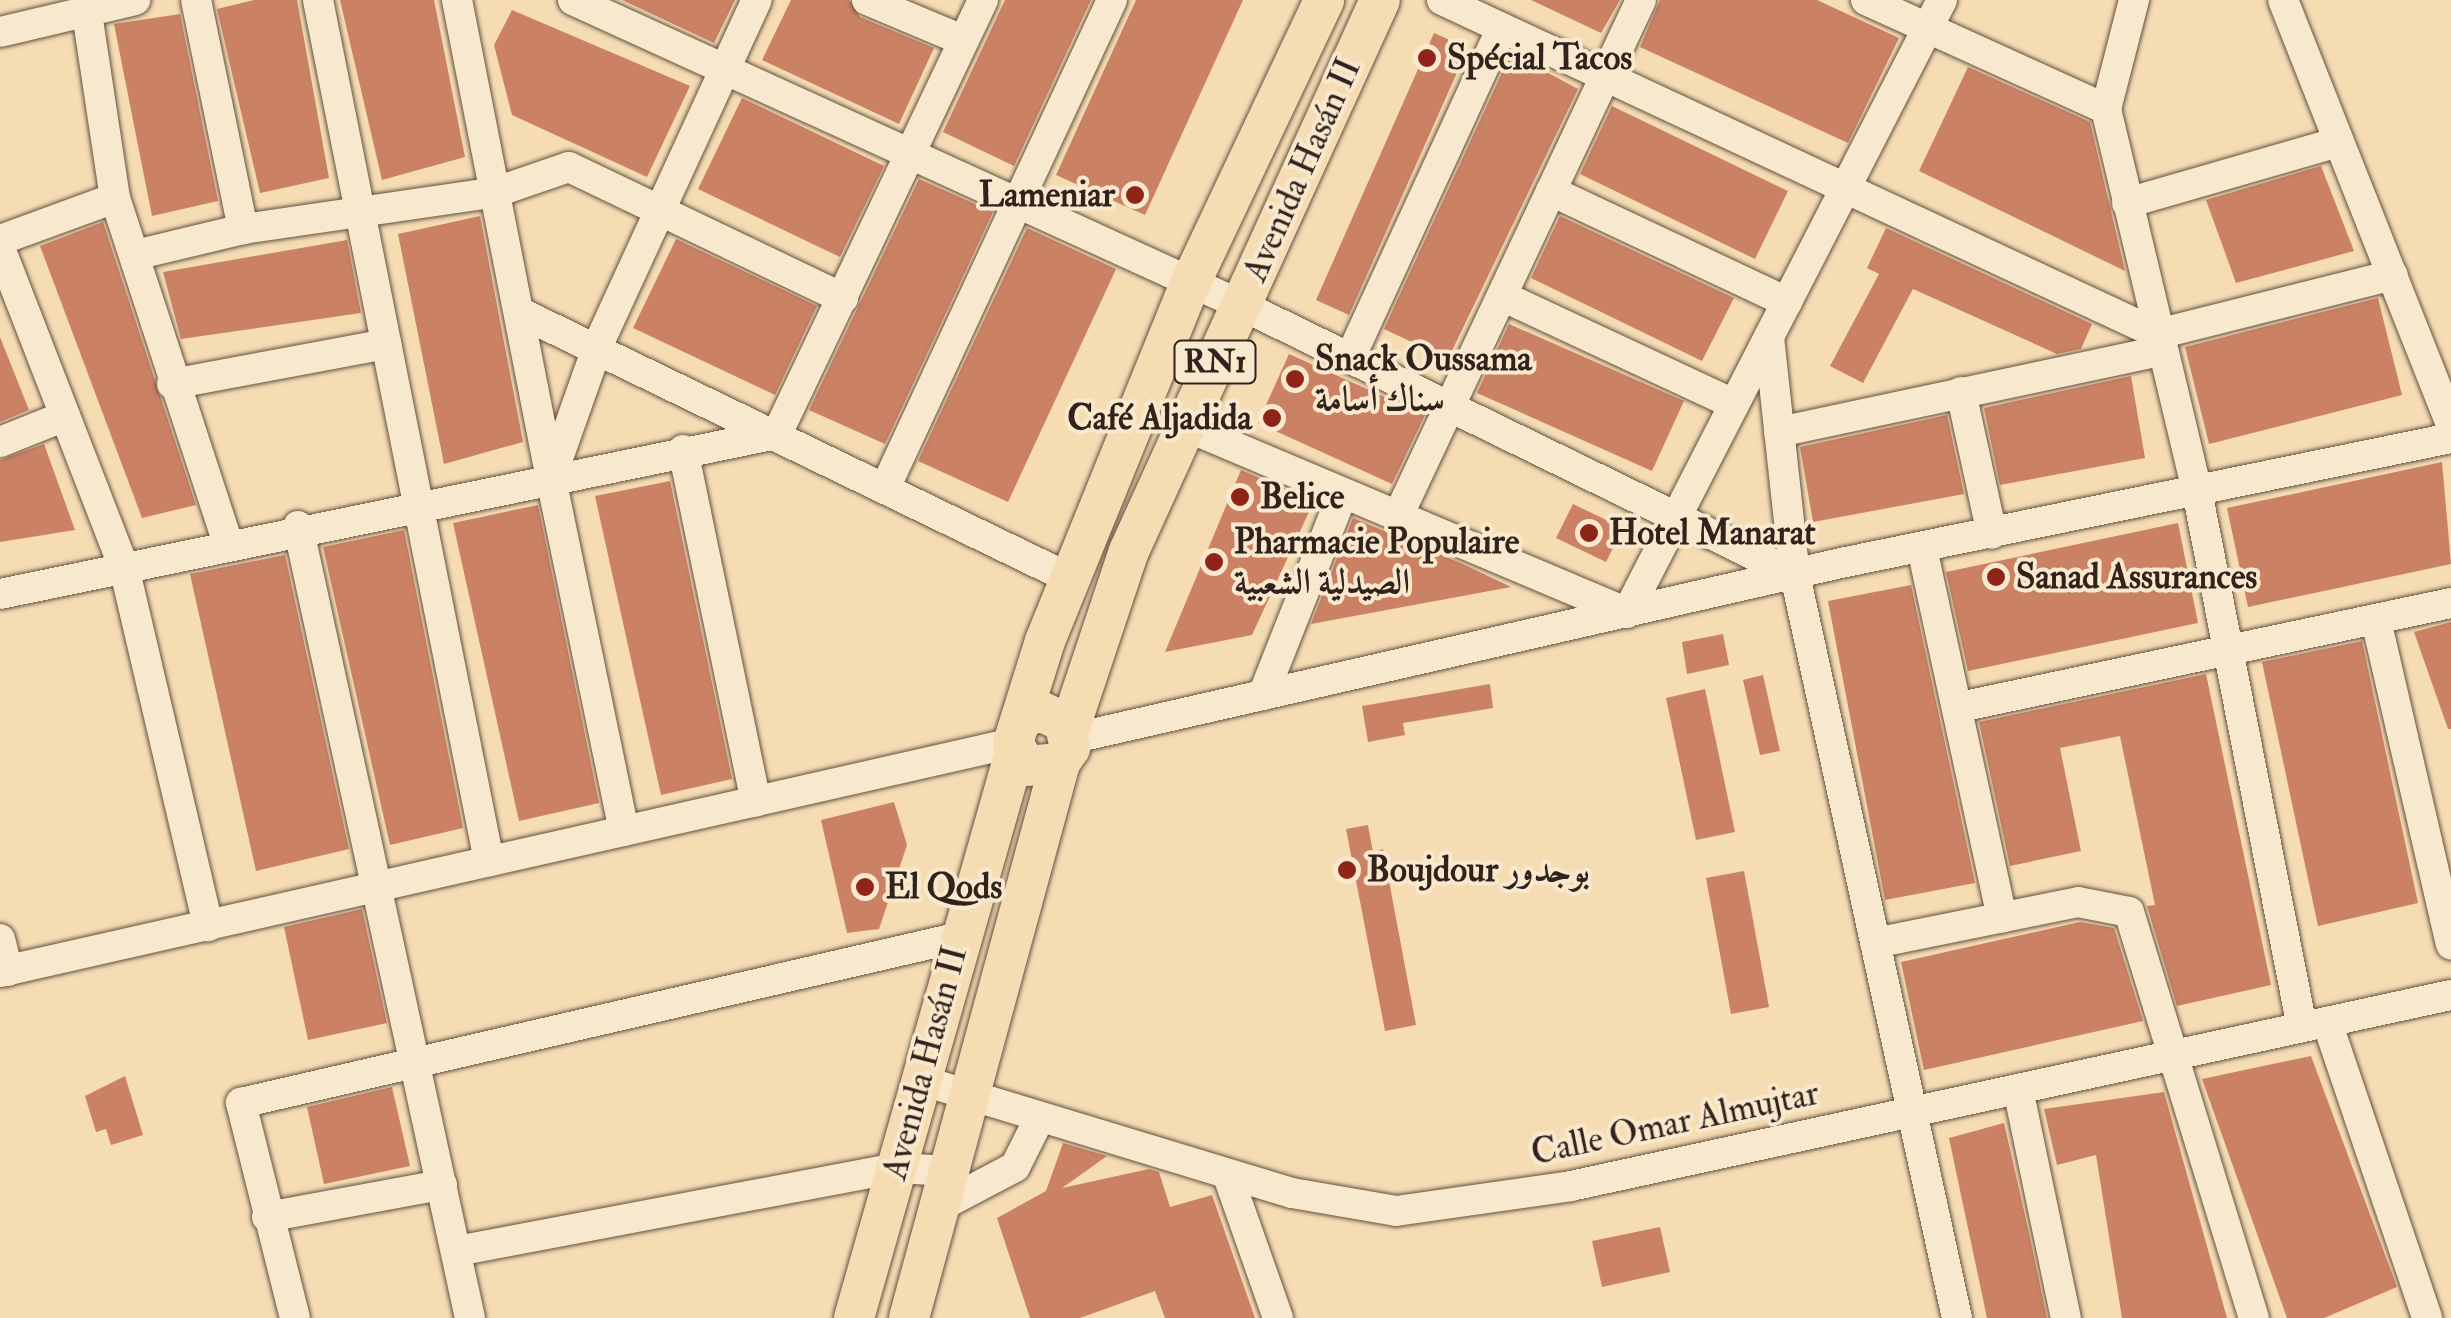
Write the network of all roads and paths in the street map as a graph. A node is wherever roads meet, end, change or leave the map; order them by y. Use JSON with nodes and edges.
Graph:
{"nodes":[{"id":1,"x":134,"y":0,"type":"edge"},
{"id":2,"x":196,"y":0,"type":"edge"},
{"id":3,"x":318,"y":0,"type":"edge"},
{"id":4,"x":457,"y":0,"type":"edge"},
{"id":5,"x":574,"y":0,"type":"edge"},
{"id":6,"x":758,"y":0,"type":"edge"},
{"id":7,"x":867,"y":0,"type":"edge"},
{"id":8,"x":983,"y":0,"type":"edge"},
{"id":9,"x":1112,"y":0,"type":"edge"},
{"id":10,"x":1324,"y":0,"type":"edge"},
{"id":11,"x":1380,"y":0,"type":"edge"},
{"id":12,"x":1442,"y":0,"type":"edge"},
{"id":13,"x":1641,"y":0,"type":"edge"},
{"id":14,"x":1866,"y":0,"type":"edge"},
{"id":15,"x":1942,"y":0,"type":"edge"},
{"id":16,"x":2134,"y":0,"type":"edge"},
{"id":17,"x":2284,"y":0,"type":"edge"},
{"id":18,"x":86,"y":5,"type":"edge"},
{"id":19,"x":1502,"y":28,"type":"junction"},
{"id":20,"x":1927,"y":28,"type":"junction"},
{"id":21,"x":0,"y":32,"type":"edge"},
{"id":22,"x":962,"y":40,"type":"junction"},
{"id":23,"x":725,"y":66,"type":"junction"},
{"id":24,"x":1605,"y":76,"type":"junction"},
{"id":25,"x":2106,"y":109,"type":"junction"},
{"id":26,"x":2338,"y":142,"type":"junction"},
{"id":27,"x":911,"y":154,"type":"junction"},
{"id":28,"x":1845,"y":188,"type":"junction"},
{"id":29,"x":1552,"y":191,"type":"junction"},
{"id":30,"x":496,"y":192,"type":"junction"},
{"id":31,"x":115,"y":198,"type":"junction"},
{"id":32,"x":1014,"y":203,"type":"junction"},
{"id":33,"x":2127,"y":203,"type":"junction"},
{"id":34,"x":658,"y":210,"type":"junction"},
{"id":35,"x":361,"y":216,"type":"junction"},
{"id":36,"x":243,"y":229,"type":"junction"},
{"id":37,"x":0,"y":240,"type":"edge"},
{"id":38,"x":0,"y":248,"type":"edge"},
{"id":39,"x":135,"y":256,"type":"junction"},
{"id":40,"x":2393,"y":274,"type":"junction"},
{"id":41,"x":1190,"y":284,"type":"junction"},
{"id":42,"x":1502,"y":296,"type":"junction"},
{"id":43,"x":843,"y":298,"type":"junction"},
{"id":44,"x":1787,"y":302,"type":"junction"},
{"id":45,"x":1241,"y":305,"type":"junction"},
{"id":46,"x":525,"y":315,"type":"junction"},
{"id":47,"x":1769,"y":337,"type":"junction"},
{"id":48,"x":2159,"y":342,"type":"junction"},
{"id":49,"x":386,"y":344,"type":"junction"},
{"id":50,"x":598,"y":345,"type":"junction"},
{"id":51,"x":1350,"y":358,"type":"junction"},
{"id":52,"x":172,"y":384,"type":"junction"},
{"id":53,"x":1960,"y":392,"type":"junction"},
{"id":54,"x":1734,"y":404,"type":"junction"},
{"id":55,"x":1450,"y":407,"type":"junction"},
{"id":56,"x":65,"y":416,"type":"junction"},
{"id":57,"x":2451,"y":424,"type":"edge"},
{"id":58,"x":1185,"y":426,"type":"junction"},
{"id":59,"x":1780,"y":432,"type":"junction"},
{"id":60,"x":777,"y":434,"type":"junction"},
{"id":61,"x":2451,"y":438,"type":"edge"},
{"id":62,"x":0,"y":442,"type":"edge"},
{"id":63,"x":683,"y":450,"type":"junction"},
{"id":64,"x":551,"y":478,"type":"junction"},
{"id":65,"x":885,"y":488,"type":"junction"},
{"id":66,"x":2196,"y":491,"type":"junction"},
{"id":67,"x":1342,"y":493,"type":"junction"},
{"id":68,"x":418,"y":502,"type":"junction"},
{"id":69,"x":1398,"y":516,"type":"junction"},
{"id":70,"x":1676,"y":517,"type":"junction"},
{"id":71,"x":298,"y":526,"type":"junction"},
{"id":72,"x":1992,"y":534,"type":"junction"},
{"id":73,"x":228,"y":540,"type":"junction"},
{"id":74,"x":1922,"y":548,"type":"junction"},
{"id":75,"x":124,"y":567,"type":"junction"},
{"id":76,"x":1795,"y":575,"type":"junction"},
{"id":77,"x":1068,"y":576,"type":"junction"},
{"id":78,"x":0,"y":594,"type":"edge"},
{"id":79,"x":2451,"y":604,"type":"edge"},
{"id":80,"x":1628,"y":613,"type":"junction"},
{"id":81,"x":2376,"y":620,"type":"junction"},
{"id":82,"x":2228,"y":650,"type":"junction"},
{"id":83,"x":1263,"y":695,"type":"junction"},
{"id":84,"x":1960,"y":707,"type":"junction"},
{"id":85,"x":1017,"y":738,"type":"junction"},
{"id":86,"x":1066,"y":744,"type":"junction"},
{"id":87,"x":756,"y":802,"type":"junction"},
{"id":88,"x":624,"y":831,"type":"junction"},
{"id":89,"x":489,"y":861,"type":"junction"},
{"id":90,"x":382,"y":886,"type":"junction"},
{"id":91,"x":2002,"y":917,"type":"junction"},
{"id":92,"x":208,"y":926,"type":"junction"},
{"id":93,"x":960,"y":938,"type":"junction"},
{"id":94,"x":0,"y":940,"type":"edge"},
{"id":95,"x":1875,"y":943,"type":"junction"},
{"id":96,"x":2451,"y":944,"type":"edge"},
{"id":97,"x":4,"y":972,"type":"edge"},
{"id":98,"x":2451,"y":995,"type":"edge"},
{"id":99,"x":2314,"y":1025,"type":"junction"},
{"id":100,"x":2172,"y":1056,"type":"junction"},
{"id":101,"x":416,"y":1059,"type":"junction"},
{"id":102,"x":920,"y":1080,"type":"junction"},
{"id":103,"x":2018,"y":1089,"type":"junction"},
{"id":104,"x":970,"y":1095,"type":"junction"},
{"id":105,"x":1912,"y":1112,"type":"junction"},
{"id":106,"x":1040,"y":1116,"type":"junction"},
{"id":107,"x":896,"y":1168,"type":"junction"},
{"id":108,"x":1228,"y":1176,"type":"junction"},
{"id":109,"x":442,"y":1184,"type":"junction"},
{"id":110,"x":944,"y":1189,"type":"junction"},
{"id":111,"x":267,"y":1217,"type":"junction"},
{"id":112,"x":457,"y":1251,"type":"junction"},
{"id":113,"x":2420,"y":1316,"type":"edge"},
{"id":114,"x":295,"y":1318,"type":"edge"},
{"id":115,"x":470,"y":1318,"type":"edge"},
{"id":116,"x":854,"y":1318,"type":"edge"},
{"id":117,"x":909,"y":1318,"type":"edge"},
{"id":118,"x":1278,"y":1318,"type":"edge"},
{"id":119,"x":1956,"y":1318,"type":"edge"},
{"id":120,"x":2066,"y":1318,"type":"edge"},
{"id":121,"x":2254,"y":1318,"type":"edge"}],
"edges":[{"from":1,"to":18,"type":"street"},
{"from":2,"to":36,"type":"street"},
{"from":3,"to":35,"type":"street"},
{"from":4,"to":30,"type":"street"},
{"from":5,"to":23,"type":"street"},
{"from":6,"to":23,"type":"street"},
{"from":7,"to":22,"type":"street"},
{"from":8,"to":22,"type":"street"},
{"from":9,"to":32,"type":"street"},
{"from":10,"to":41,"type":"main road","name":"Avenida Hasán II","number":"RN1"},
{"from":11,"to":45,"type":"main road","name":"Avenida Hasán II","number":"RN1"},
{"from":12,"to":19,"type":"street"},
{"from":13,"to":24,"type":"street"},
{"from":14,"to":20,"type":"street"},
{"from":15,"to":20,"type":"street"},
{"from":16,"to":25,"type":"street"},
{"from":17,"to":26,"type":"street"},
{"from":18,"to":21,"type":"street"},
{"from":18,"to":31,"type":"street"},
{"from":19,"to":24,"type":"street"},
{"from":19,"to":51,"type":"street"},
{"from":20,"to":25,"type":"street"},
{"from":20,"to":28,"type":"street"},
{"from":22,"to":27,"type":"street"},
{"from":23,"to":27,"type":"street"},
{"from":23,"to":34,"type":"street"},
{"from":24,"to":28,"type":"street"},
{"from":24,"to":29,"type":"street"},
{"from":25,"to":33,"type":"street"},
{"from":26,"to":33,"type":"street"},
{"from":26,"to":40,"type":"street"},
{"from":27,"to":32,"type":"street"},
{"from":27,"to":43,"type":"street"},
{"from":28,"to":44,"type":"street"},
{"from":28,"to":48,"type":"street"},
{"from":29,"to":42,"type":"street"},
{"from":29,"to":44,"type":"street"},
{"from":30,"to":34,"type":"street"},
{"from":30,"to":35,"type":"street"},
{"from":30,"to":46,"type":"street"},
{"from":31,"to":37,"type":"street"},
{"from":31,"to":39,"type":"street"},
{"from":32,"to":41,"type":"street"},
{"from":32,"to":65,"type":"street"},
{"from":33,"to":48,"type":"street"},
{"from":34,"to":43,"type":"street"},
{"from":34,"to":50,"type":"street"},
{"from":35,"to":36,"type":"street"},
{"from":35,"to":49,"type":"street"},
{"from":36,"to":39,"type":"street"},
{"from":38,"to":56,"type":"street"},
{"from":39,"to":52,"type":"street"},
{"from":40,"to":48,"type":"street"},
{"from":40,"to":57,"type":"street"},
{"from":41,"to":45,"type":"street"},
{"from":41,"to":77,"type":"main road","name":"Avenida Hasán II","number":"RN1"},
{"from":42,"to":54,"type":"street"},
{"from":42,"to":55,"type":"street"},
{"from":43,"to":60,"type":"street"},
{"from":44,"to":47,"type":"street"},
{"from":45,"to":51,"type":"street"},
{"from":45,"to":58,"type":"main road","name":"Avenida Hasán II","number":"RN1"},
{"from":46,"to":50,"type":"street"},
{"from":46,"to":64,"type":"street"},
{"from":47,"to":54,"type":"street"},
{"from":47,"to":59,"type":"street"},
{"from":48,"to":53,"type":"street"},
{"from":48,"to":66,"type":"street"},
{"from":49,"to":52,"type":"street"},
{"from":49,"to":68,"type":"street"},
{"from":50,"to":60,"type":"street"},
{"from":50,"to":64,"type":"street"},
{"from":51,"to":55,"type":"street"},
{"from":52,"to":73,"type":"street"},
{"from":53,"to":59,"type":"street"},
{"from":53,"to":72,"type":"street"},
{"from":54,"to":70,"type":"street"},
{"from":55,"to":69,"type":"street"},
{"from":55,"to":70,"type":"street"},
{"from":56,"to":62,"type":"street"},
{"from":56,"to":75,"type":"street"},
{"from":58,"to":67,"type":"street"},
{"from":58,"to":86,"type":"main road","name":"Avenida Hasán II","number":"RN1"},
{"from":59,"to":76,"type":"street"},
{"from":60,"to":63,"type":"street"},
{"from":60,"to":65,"type":"street"},
{"from":61,"to":66,"type":"street"},
{"from":63,"to":64,"type":"street"},
{"from":63,"to":87,"type":"street"},
{"from":64,"to":68,"type":"street"},
{"from":64,"to":88,"type":"street"},
{"from":65,"to":77,"type":"street"},
{"from":66,"to":72,"type":"street"},
{"from":66,"to":82,"type":"street"},
{"from":67,"to":69,"type":"street"},
{"from":67,"to":83,"type":"street"},
{"from":68,"to":71,"type":"street"},
{"from":68,"to":89,"type":"street"},
{"from":69,"to":80,"type":"street"},
{"from":70,"to":76,"type":"street"},
{"from":70,"to":80,"type":"street"},
{"from":71,"to":73,"type":"street"},
{"from":71,"to":90,"type":"street"},
{"from":72,"to":74,"type":"street"},
{"from":73,"to":75,"type":"street"},
{"from":74,"to":76,"type":"street"},
{"from":74,"to":84,"type":"street"},
{"from":75,"to":78,"type":"street"},
{"from":75,"to":92,"type":"street"},
{"from":76,"to":80,"type":"street"},
{"from":76,"to":95,"type":"street"},
{"from":77,"to":85,"type":"main road","name":"Avenida Hasán II","number":"RN1"},
{"from":79,"to":81,"type":"street"},
{"from":80,"to":83,"type":"street"},
{"from":81,"to":82,"type":"street"},
{"from":81,"to":96,"type":"street"},
{"from":82,"to":84,"type":"street"},
{"from":82,"to":99,"type":"street"},
{"from":83,"to":86,"type":"street"},
{"from":84,"to":91,"type":"street"},
{"from":85,"to":86,"type":"main road"},
{"from":85,"to":87,"type":"street"},
{"from":85,"to":93,"type":"main road","name":"Avenida Hasán II","number":"RN1"},
{"from":86,"to":104,"type":"main road","name":"Avenida Hasán II","number":"RN1"},
{"from":87,"to":88,"type":"street"},
{"from":88,"to":89,"type":"street"},
{"from":89,"to":90,"type":"street"},
{"from":90,"to":92,"type":"street"},
{"from":90,"to":101,"type":"street"},
{"from":91,"to":95,"type":"street"},
{"from":91,"to":100,"type":"street"},
{"from":92,"to":97,"type":"street"},
{"from":93,"to":101,"type":"street"},
{"from":93,"to":102,"type":"main road","name":"Avenida Hasán II","number":"RN1"},
{"from":94,"to":97,"type":"street"},
{"from":95,"to":105,"type":"street"},
{"from":98,"to":99,"type":"street","name":"Calle Omar Almujtar"},
{"from":99,"to":100,"type":"street","name":"Calle Omar Almujtar"},
{"from":99,"to":113,"type":"street"},
{"from":100,"to":103,"type":"street","name":"Calle Omar Almujtar"},
{"from":100,"to":121,"type":"street"},
{"from":101,"to":109,"type":"street"},
{"from":101,"to":111,"type":"street"},
{"from":102,"to":104,"type":"street","name":"Calle Omar Almujtar"},
{"from":102,"to":107,"type":"main road","name":"Avenida Hasán II","number":"RN1"},
{"from":103,"to":105,"type":"street","name":"Calle Omar Almujtar"},
{"from":103,"to":120,"type":"street"},
{"from":104,"to":106,"type":"street","name":"Calle Omar Almujtar"},
{"from":104,"to":110,"type":"main road","name":"Avenida Hasán II","number":"RN1"},
{"from":105,"to":108,"type":"street","name":"Calle Omar Almujtar"},
{"from":105,"to":119,"type":"street"},
{"from":106,"to":108,"type":"street","name":"Calle Omar Almujtar"},
{"from":106,"to":110,"type":"street"},
{"from":107,"to":110,"type":"street"},
{"from":107,"to":112,"type":"street"},
{"from":107,"to":116,"type":"main road","name":"Avenida Hasán II","number":"RN1"},
{"from":108,"to":118,"type":"street"},
{"from":109,"to":111,"type":"street"},
{"from":109,"to":112,"type":"street"},
{"from":110,"to":117,"type":"main road","name":"Avenida Hasán II","number":"RN1"},
{"from":111,"to":114,"type":"street"},
{"from":112,"to":115,"type":"street"}]}
